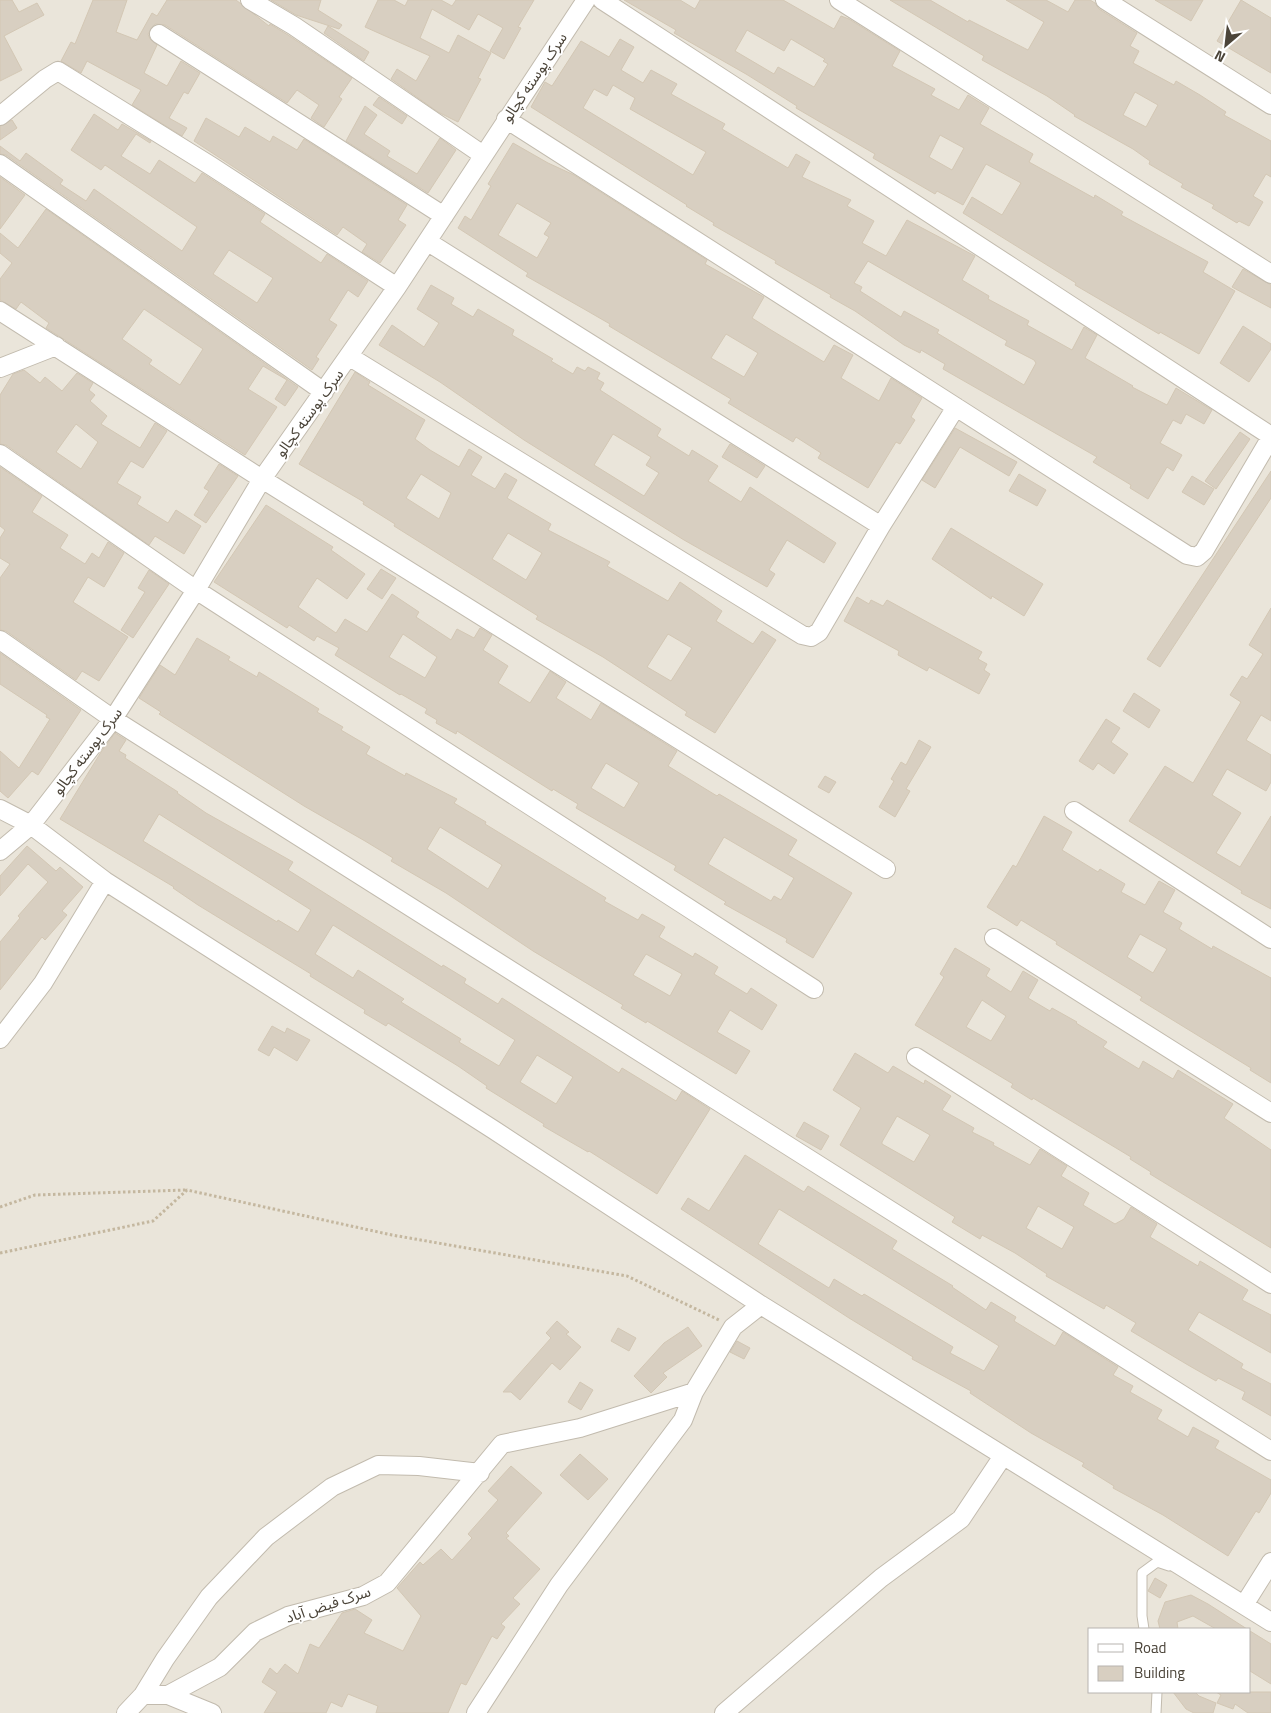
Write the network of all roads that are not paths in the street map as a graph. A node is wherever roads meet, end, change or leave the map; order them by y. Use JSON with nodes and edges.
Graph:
{"nodes":[{"id":1,"x":250,"y":0,"type":"edge"},
{"id":2,"x":586,"y":0,"type":"edge"},
{"id":3,"x":602,"y":0,"type":"edge"},
{"id":4,"x":838,"y":0,"type":"edge"},
{"id":5,"x":1105,"y":0,"type":"edge"},
{"id":6,"x":159,"y":34,"type":"dead end"},
{"id":7,"x":1271,"y":105,"type":"edge"},
{"id":8,"x":0,"y":116,"type":"edge"},
{"id":9,"x":506,"y":119,"type":"junction"},
{"id":10,"x":483,"y":155,"type":"junction"},
{"id":11,"x":0,"y":164,"type":"edge"},
{"id":12,"x":444,"y":216,"type":"junction"},
{"id":13,"x":428,"y":242,"type":"junction"},
{"id":14,"x":1269,"y":270,"type":"edge"},
{"id":15,"x":398,"y":287,"type":"junction"},
{"id":16,"x":0,"y":311,"type":"edge"},
{"id":17,"x":56,"y":346,"type":"junction"},
{"id":18,"x":350,"y":357,"type":"junction"},
{"id":19,"x":0,"y":368,"type":"edge"},
{"id":20,"x":324,"y":392,"type":"junction"},
{"id":21,"x":956,"y":407,"type":"junction"},
{"id":22,"x":1271,"y":437,"type":"edge"},
{"id":23,"x":0,"y":454,"type":"edge"},
{"id":24,"x":262,"y":479,"type":"junction"},
{"id":25,"x":881,"y":526,"type":"junction"},
{"id":26,"x":196,"y":590,"type":"junction"},
{"id":27,"x":0,"y":640,"type":"edge"},
{"id":28,"x":113,"y":718,"type":"junction"},
{"id":29,"x":0,"y":808,"type":"edge"},
{"id":30,"x":1074,"y":812,"type":"dead end"},
{"id":31,"x":31,"y":825,"type":"junction"},
{"id":32,"x":0,"y":851,"type":"edge"},
{"id":33,"x":886,"y":869,"type":"dead end"},
{"id":34,"x":105,"y":882,"type":"junction"},
{"id":35,"x":994,"y":938,"type":"dead end"},
{"id":36,"x":1271,"y":939,"type":"edge"},
{"id":37,"x":814,"y":989,"type":"dead end"},
{"id":38,"x":0,"y":1039,"type":"edge"},
{"id":39,"x":916,"y":1057,"type":"dead end"},
{"id":40,"x":1271,"y":1113,"type":"edge"},
{"id":41,"x":1271,"y":1284,"type":"edge"},
{"id":42,"x":761,"y":1305,"type":"junction"},
{"id":43,"x":694,"y":1392,"type":"junction"},
{"id":44,"x":1271,"y":1451,"type":"edge"},
{"id":45,"x":1003,"y":1456,"type":"junction"},
{"id":46,"x":480,"y":1473,"type":"junction"},
{"id":47,"x":1271,"y":1562,"type":"edge"},
{"id":48,"x":1200,"y":1578,"type":"junction"},
{"id":49,"x":1244,"y":1605,"type":"junction"},
{"id":50,"x":1271,"y":1622,"type":"edge"},
{"id":51,"x":1144,"y":1628,"type":"edge"},
{"id":52,"x":1157,"y":1693,"type":"edge"},
{"id":53,"x":143,"y":1695,"type":"junction"},
{"id":54,"x":168,"y":1695,"type":"junction"},
{"id":55,"x":126,"y":1713,"type":"edge"},
{"id":56,"x":212,"y":1713,"type":"edge"},
{"id":57,"x":476,"y":1713,"type":"edge"},
{"id":58,"x":724,"y":1713,"type":"edge"},
{"id":59,"x":1156,"y":1713,"type":"edge"}],
"edges":[{"from":1,"to":10,"type":"street"},
{"from":2,"to":9,"type":"street","name":"سرک پوسته کچالو"},
{"from":3,"to":22,"type":"street"},
{"from":4,"to":14,"type":"street"},
{"from":5,"to":7,"type":"street"},
{"from":6,"to":12,"type":"street"},
{"from":8,"to":15,"type":"street"},
{"from":9,"to":10,"type":"street","name":"سرک پوسته کچالو"},
{"from":9,"to":21,"type":"street"},
{"from":10,"to":12,"type":"street","name":"سرک پوسته کچالو"},
{"from":11,"to":20,"type":"street"},
{"from":12,"to":13,"type":"street","name":"سرک پوسته کچالو"},
{"from":13,"to":15,"type":"street","name":"سرک پوسته کچالو"},
{"from":13,"to":25,"type":"street"},
{"from":15,"to":18,"type":"street","name":"سرک پوسته کچالو"},
{"from":16,"to":17,"type":"street"},
{"from":17,"to":19,"type":"street"},
{"from":17,"to":24,"type":"street"},
{"from":18,"to":20,"type":"street","name":"سرک پوسته کچالو"},
{"from":18,"to":25,"type":"street"},
{"from":20,"to":24,"type":"street","name":"سرک پوسته کچالو"},
{"from":21,"to":22,"type":"street"},
{"from":21,"to":25,"type":"street"},
{"from":23,"to":26,"type":"street"},
{"from":24,"to":26,"type":"street","name":"سرک پوسته کچالو"},
{"from":24,"to":33,"type":"street"},
{"from":26,"to":28,"type":"street","name":"سرک پوسته کچالو"},
{"from":26,"to":37,"type":"street"},
{"from":27,"to":28,"type":"street"},
{"from":28,"to":31,"type":"street","name":"سرک پوسته کچالو"},
{"from":28,"to":44,"type":"street"},
{"from":29,"to":31,"type":"street"},
{"from":30,"to":36,"type":"street"},
{"from":31,"to":32,"type":"street","name":"سرک پوسته کچالو"},
{"from":31,"to":34,"type":"street"},
{"from":34,"to":38,"type":"street"},
{"from":34,"to":42,"type":"street"},
{"from":35,"to":40,"type":"street"},
{"from":39,"to":41,"type":"street"},
{"from":42,"to":43,"type":"street"},
{"from":42,"to":45,"type":"street"},
{"from":43,"to":46,"type":"street","name":"سرک فيض آباد"},
{"from":43,"to":57,"type":"street"},
{"from":45,"to":48,"type":"street"},
{"from":45,"to":58,"type":"street"},
{"from":46,"to":53,"type":"street"},
{"from":46,"to":54,"type":"street","name":"سرک فيض آباد"},
{"from":47,"to":49,"type":"street"},
{"from":48,"to":49,"type":"street"},
{"from":48,"to":51,"type":"lane"},
{"from":49,"to":50,"type":"street"},
{"from":52,"to":59,"type":"lane"},
{"from":53,"to":54,"type":"street","name":"سرک فيض آباد"},
{"from":53,"to":55,"type":"street"},
{"from":54,"to":56,"type":"street"}]}
